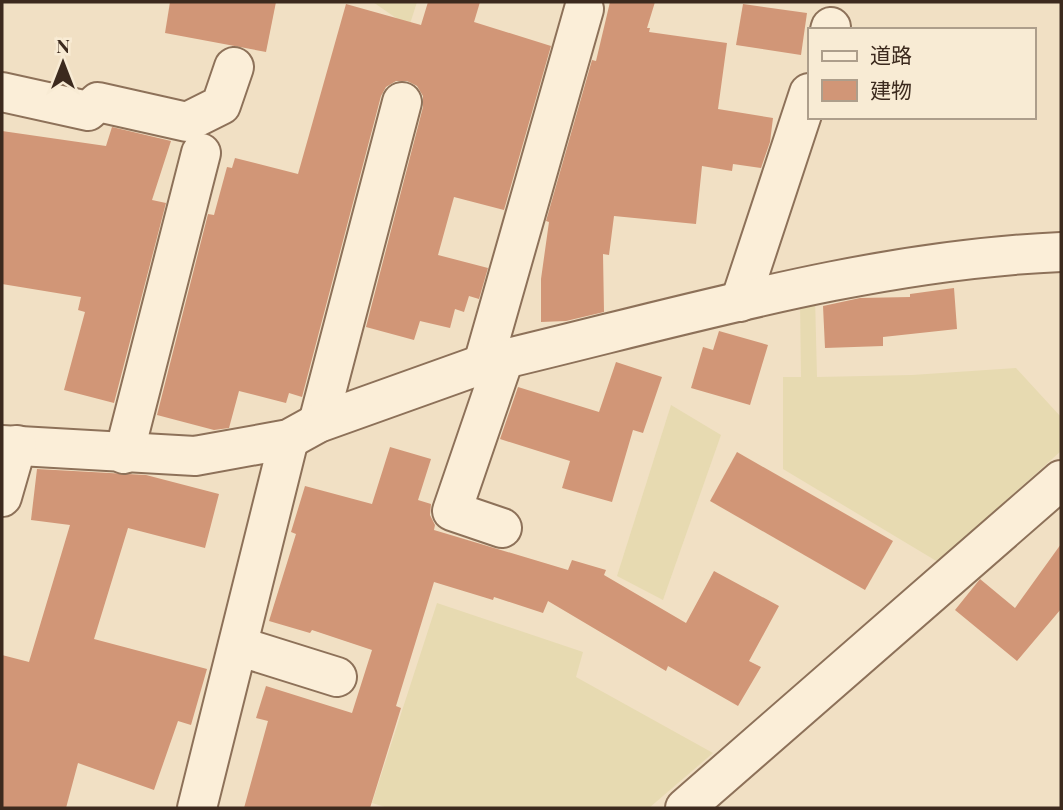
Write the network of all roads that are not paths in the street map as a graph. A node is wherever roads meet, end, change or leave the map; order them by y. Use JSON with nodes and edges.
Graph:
{"nodes":[{"id":1,"x":584,"y":9,"type":"dead end"},
{"id":2,"x":233,"y":67,"type":"dead end"},
{"id":3,"x":2,"y":92,"type":"edge"},
{"id":4,"x":808,"y":96,"type":"edge"},
{"id":5,"x":402,"y":102,"type":"dead end"},
{"id":6,"x":201,"y":153,"type":"dead end"},
{"id":7,"x":1061,"y":252,"type":"edge"},
{"id":8,"x":740,"y":302,"type":"junction"},
{"id":9,"x":494,"y":362,"type":"junction"},
{"id":10,"x":304,"y":431,"type":"junction"},
{"id":11,"x":9,"y":445,"type":"edge"},
{"id":12,"x":124,"y":454,"type":"junction"},
{"id":13,"x":1061,"y":480,"type":"edge"},
{"id":14,"x":2,"y":497,"type":"edge"},
{"id":15,"x":502,"y":528,"type":"dead end"},
{"id":16,"x":238,"y":646,"type":"junction"},
{"id":17,"x":337,"y":677,"type":"dead end"},
{"id":18,"x":197,"y":808,"type":"edge"},
{"id":19,"x":685,"y":808,"type":"edge"}],
"edges":[{"from":1,"to":9,"type":"street"},
{"from":2,"to":3,"type":"street"},
{"from":4,"to":8,"type":"street"},
{"from":5,"to":10,"type":"street"},
{"from":6,"to":12,"type":"street"},
{"from":7,"to":8,"type":"street"},
{"from":8,"to":9,"type":"street"},
{"from":9,"to":10,"type":"street"},
{"from":9,"to":15,"type":"street"},
{"from":10,"to":12,"type":"street"},
{"from":10,"to":16,"type":"street"},
{"from":11,"to":12,"type":"street"},
{"from":11,"to":14,"type":"street"},
{"from":13,"to":19,"type":"street"},
{"from":16,"to":17,"type":"street"},
{"from":16,"to":18,"type":"street"}]}
